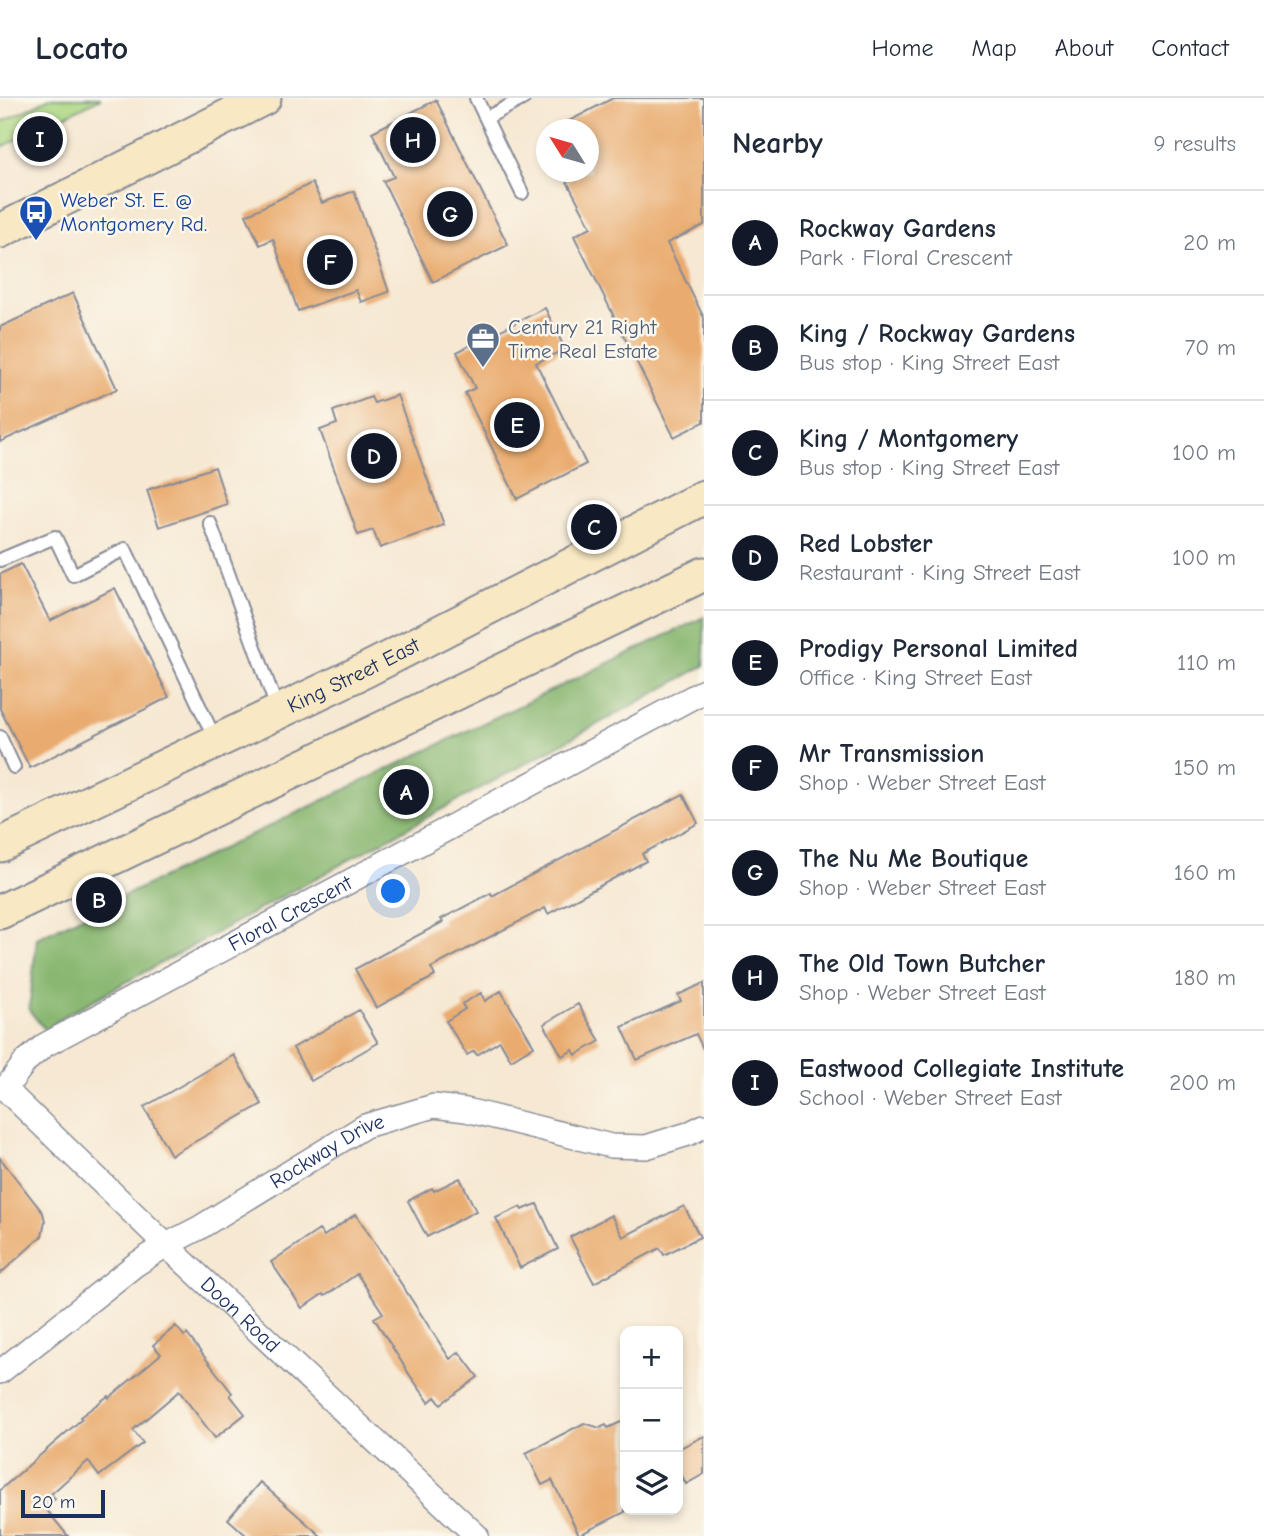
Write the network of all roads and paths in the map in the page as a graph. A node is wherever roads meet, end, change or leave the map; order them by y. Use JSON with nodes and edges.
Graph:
{"nodes":[{"id":1,"x":264,"y":98,"type":"edge"},
{"id":2,"x":476,"y":98,"type":"edge"},
{"id":3,"x":524,"y":98,"type":"edge"},
{"id":4,"x":486,"y":118,"type":"junction"},
{"id":5,"x":522,"y":193,"type":"dead end"},
{"id":6,"x":0,"y":231,"type":"edge"},
{"id":7,"x":704,"y":497,"type":"edge"},
{"id":8,"x":210,"y":523,"type":"dead end"},
{"id":9,"x":0,"y":560,"type":"edge"},
{"id":10,"x":704,"y":574,"type":"edge"},
{"id":11,"x":704,"y":691,"type":"edge"},
{"id":12,"x":278,"y":712,"type":"junction"},
{"id":13,"x":0,"y":737,"type":"edge"},
{"id":14,"x":216,"y":742,"type":"junction"},
{"id":15,"x":14,"y":766,"type":"dead end"},
{"id":16,"x":0,"y":845,"type":"edge"},
{"id":17,"x":0,"y":912,"type":"edge"},
{"id":18,"x":3,"y":1089,"type":"edge"},
{"id":19,"x":704,"y":1126,"type":"edge"},
{"id":20,"x":166,"y":1245,"type":"junction"},
{"id":21,"x":0,"y":1372,"type":"edge"},
{"id":22,"x":477,"y":1536,"type":"edge"}],
"edges":[{"from":1,"to":6,"type":"main road"},
{"from":2,"to":4,"type":"lane"},
{"from":3,"to":4,"type":"lane"},
{"from":4,"to":5,"type":"lane"},
{"from":7,"to":12,"type":"main road","name":"King Street East"},
{"from":8,"to":12,"type":"lane"},
{"from":9,"to":14,"type":"lane"},
{"from":10,"to":17,"type":"main road"},
{"from":11,"to":18,"type":"street","name":"Floral Crescent"},
{"from":12,"to":14,"type":"main road","name":"King Street East"},
{"from":13,"to":15,"type":"lane"},
{"from":14,"to":16,"type":"main road","name":"King Street East"},
{"from":18,"to":20,"type":"street","name":"Doon Road"},
{"from":19,"to":20,"type":"street","name":"Rockway Drive"},
{"from":20,"to":21,"type":"street","name":"Rockway Drive"},
{"from":20,"to":22,"type":"street","name":"Doon Road"}]}
